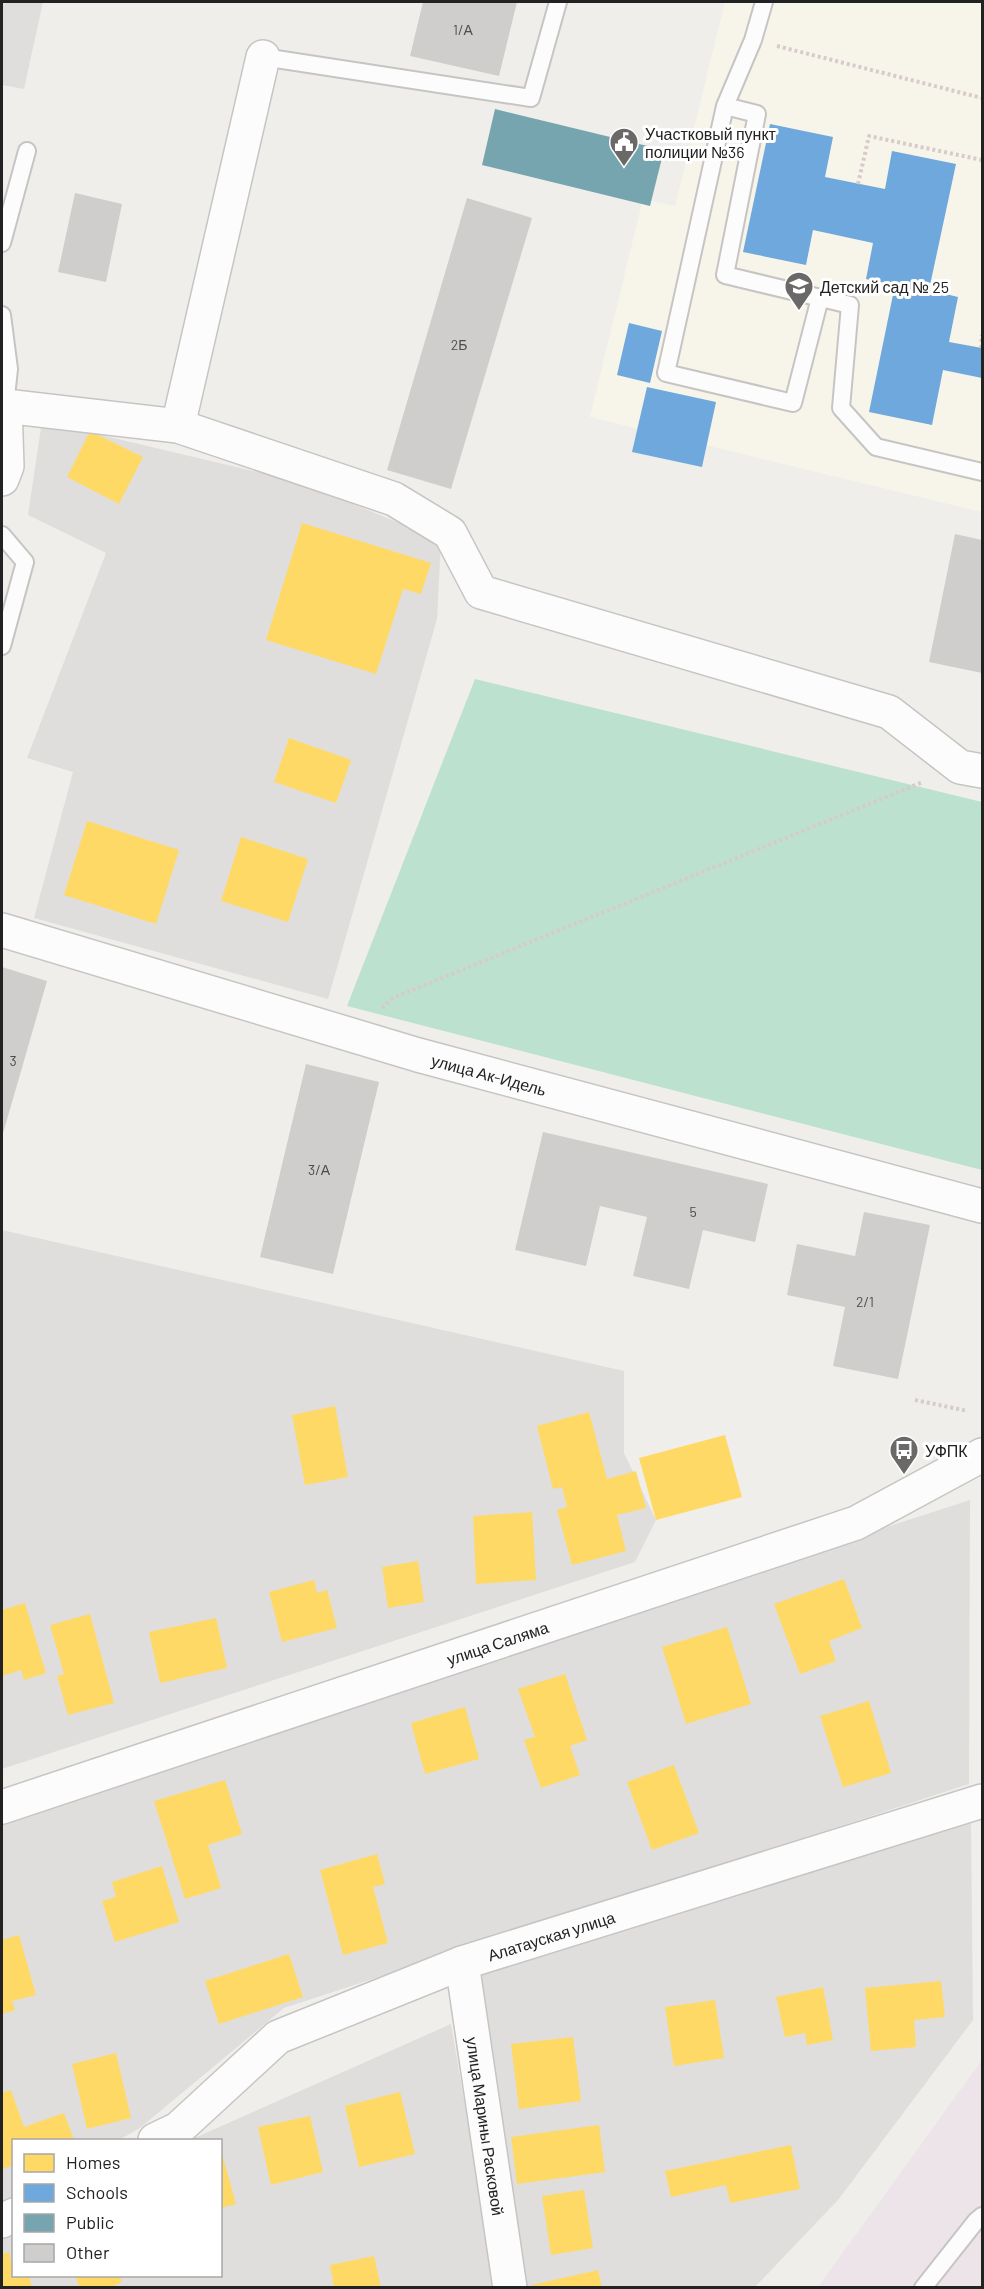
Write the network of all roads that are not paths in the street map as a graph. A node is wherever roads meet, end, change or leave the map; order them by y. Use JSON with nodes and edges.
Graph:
{"nodes":[{"id":1,"x":558,"y":2,"type":"edge"},
{"id":2,"x":764,"y":2,"type":"edge"},
{"id":3,"x":263,"y":57,"type":"joint"},
{"id":4,"x":725,"y":106,"type":"junction"},
{"id":5,"x":27,"y":151,"type":"dead end"},
{"id":6,"x":2,"y":243,"type":"edge"},
{"id":7,"x":820,"y":298,"type":"junction"},
{"id":8,"x":2,"y":315,"type":"edge"},
{"id":9,"x":5,"y":406,"type":"junction"},
{"id":10,"x":178,"y":426,"type":"junction"},
{"id":11,"x":3,"y":469,"type":"edge"},
{"id":12,"x":982,"y":472,"type":"edge"},
{"id":13,"x":2,"y":535,"type":"edge"},
{"id":14,"x":2,"y":646,"type":"edge"},
{"id":15,"x":971,"y":769,"type":"edge"},
{"id":16,"x":2,"y":930,"type":"edge"},
{"id":17,"x":982,"y":1206,"type":"edge"},
{"id":18,"x":982,"y":1455,"type":"edge"},
{"id":19,"x":982,"y":1463,"type":"edge"},
{"id":20,"x":982,"y":1801,"type":"edge"},
{"id":21,"x":2,"y":1807,"type":"edge"},
{"id":22,"x":462,"y":1964,"type":"junction"},
{"id":23,"x":157,"y":2139,"type":"edge"},
{"id":24,"x":982,"y":2216,"type":"edge"},
{"id":25,"x":510,"y":2288,"type":"edge"},
{"id":26,"x":923,"y":2288,"type":"edge"}],
"edges":[{"from":1,"to":3,"type":"lane"},
{"from":2,"to":4,"type":"lane"},
{"from":3,"to":10,"type":"street"},
{"from":4,"to":7,"type":"lane"},
{"from":4,"to":7,"type":"lane"},
{"from":5,"to":6,"type":"lane"},
{"from":7,"to":12,"type":"lane"},
{"from":8,"to":9,"type":"lane"},
{"from":9,"to":10,"type":"street"},
{"from":9,"to":11,"type":"street"},
{"from":10,"to":15,"type":"street"},
{"from":13,"to":14,"type":"lane"},
{"from":16,"to":17,"type":"street","name":"улица Ак-Идель"},
{"from":18,"to":19,"type":"street"},
{"from":18,"to":21,"type":"street","name":"улица Саляма"},
{"from":20,"to":22,"type":"street","name":"Алатауская улица"},
{"from":22,"to":23,"type":"street","name":"Алатауская улица"},
{"from":22,"to":25,"type":"street","name":"улица Марины Расковой"},
{"from":24,"to":26,"type":"lane"}]}
